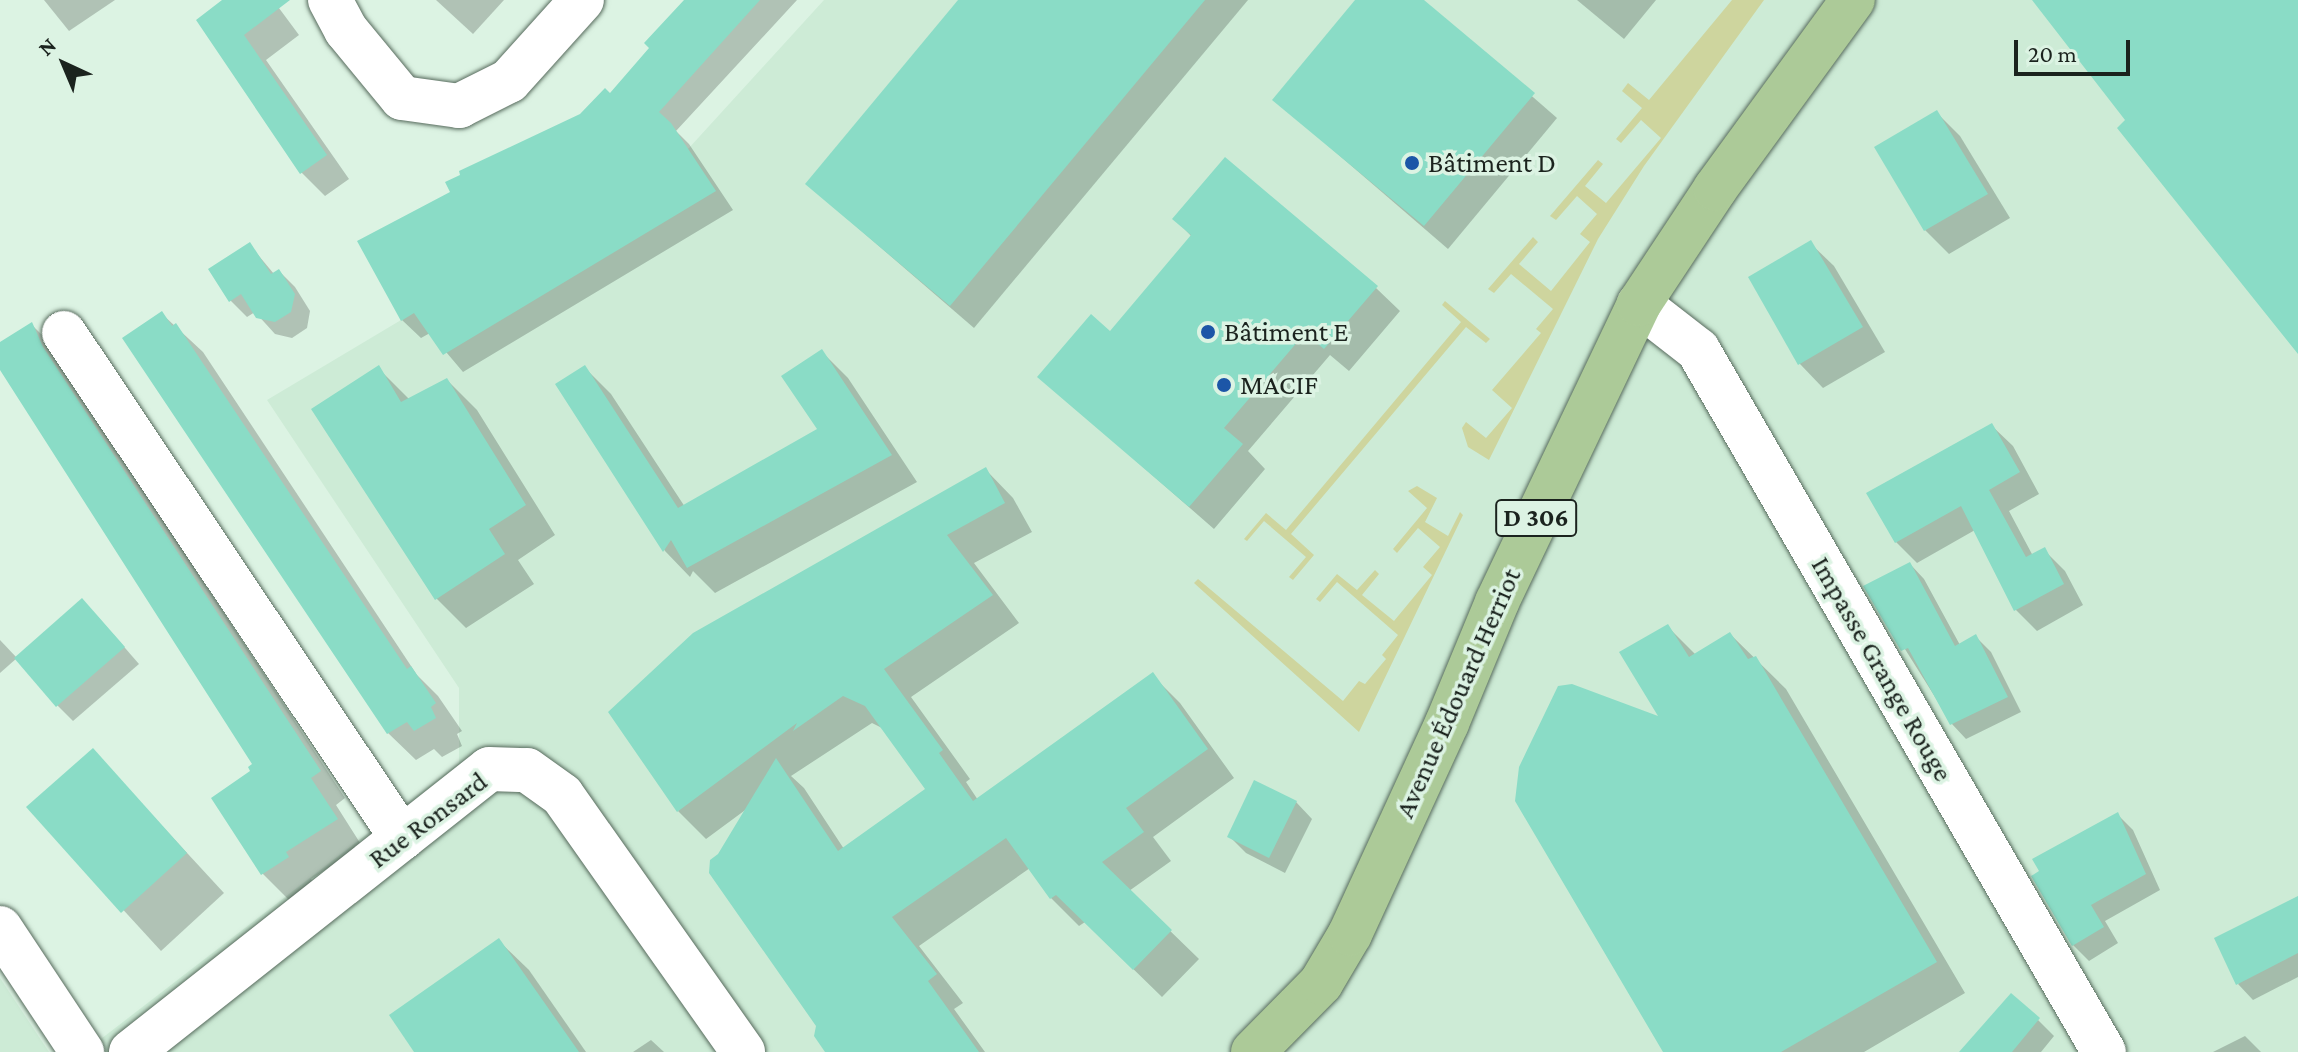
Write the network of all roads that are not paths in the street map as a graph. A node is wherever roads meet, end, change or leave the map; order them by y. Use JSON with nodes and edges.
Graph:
{"nodes":[{"id":1,"x":330,"y":0,"type":"edge"},
{"id":2,"x":582,"y":0,"type":"edge"},
{"id":3,"x":1853,"y":0,"type":"edge"},
{"id":4,"x":1639,"y":304,"type":"junction"},
{"id":5,"x":64,"y":333,"type":"dead end"},
{"id":6,"x":402,"y":838,"type":"junction"},
{"id":7,"x":0,"y":928,"type":"edge"},
{"id":8,"x":82,"y":1052,"type":"edge"},
{"id":9,"x":131,"y":1052,"type":"edge"},
{"id":10,"x":743,"y":1052,"type":"edge"},
{"id":11,"x":1253,"y":1052,"type":"edge"},
{"id":12,"x":2104,"y":1052,"type":"edge"}],
"edges":[{"from":1,"to":2,"type":"street"},
{"from":3,"to":4,"type":"main road","name":"Avenue Édouard Herriot","number":"D 306"},
{"from":4,"to":11,"type":"main road","name":"Avenue Édouard Herriot","number":"D 306"},
{"from":4,"to":12,"type":"street","name":"Impasse Grange Rouge"},
{"from":5,"to":6,"type":"street"},
{"from":6,"to":9,"type":"street","name":"Rue Ronsard"},
{"from":6,"to":10,"type":"street","name":"Rue Ronsard"},
{"from":7,"to":8,"type":"street"}]}
